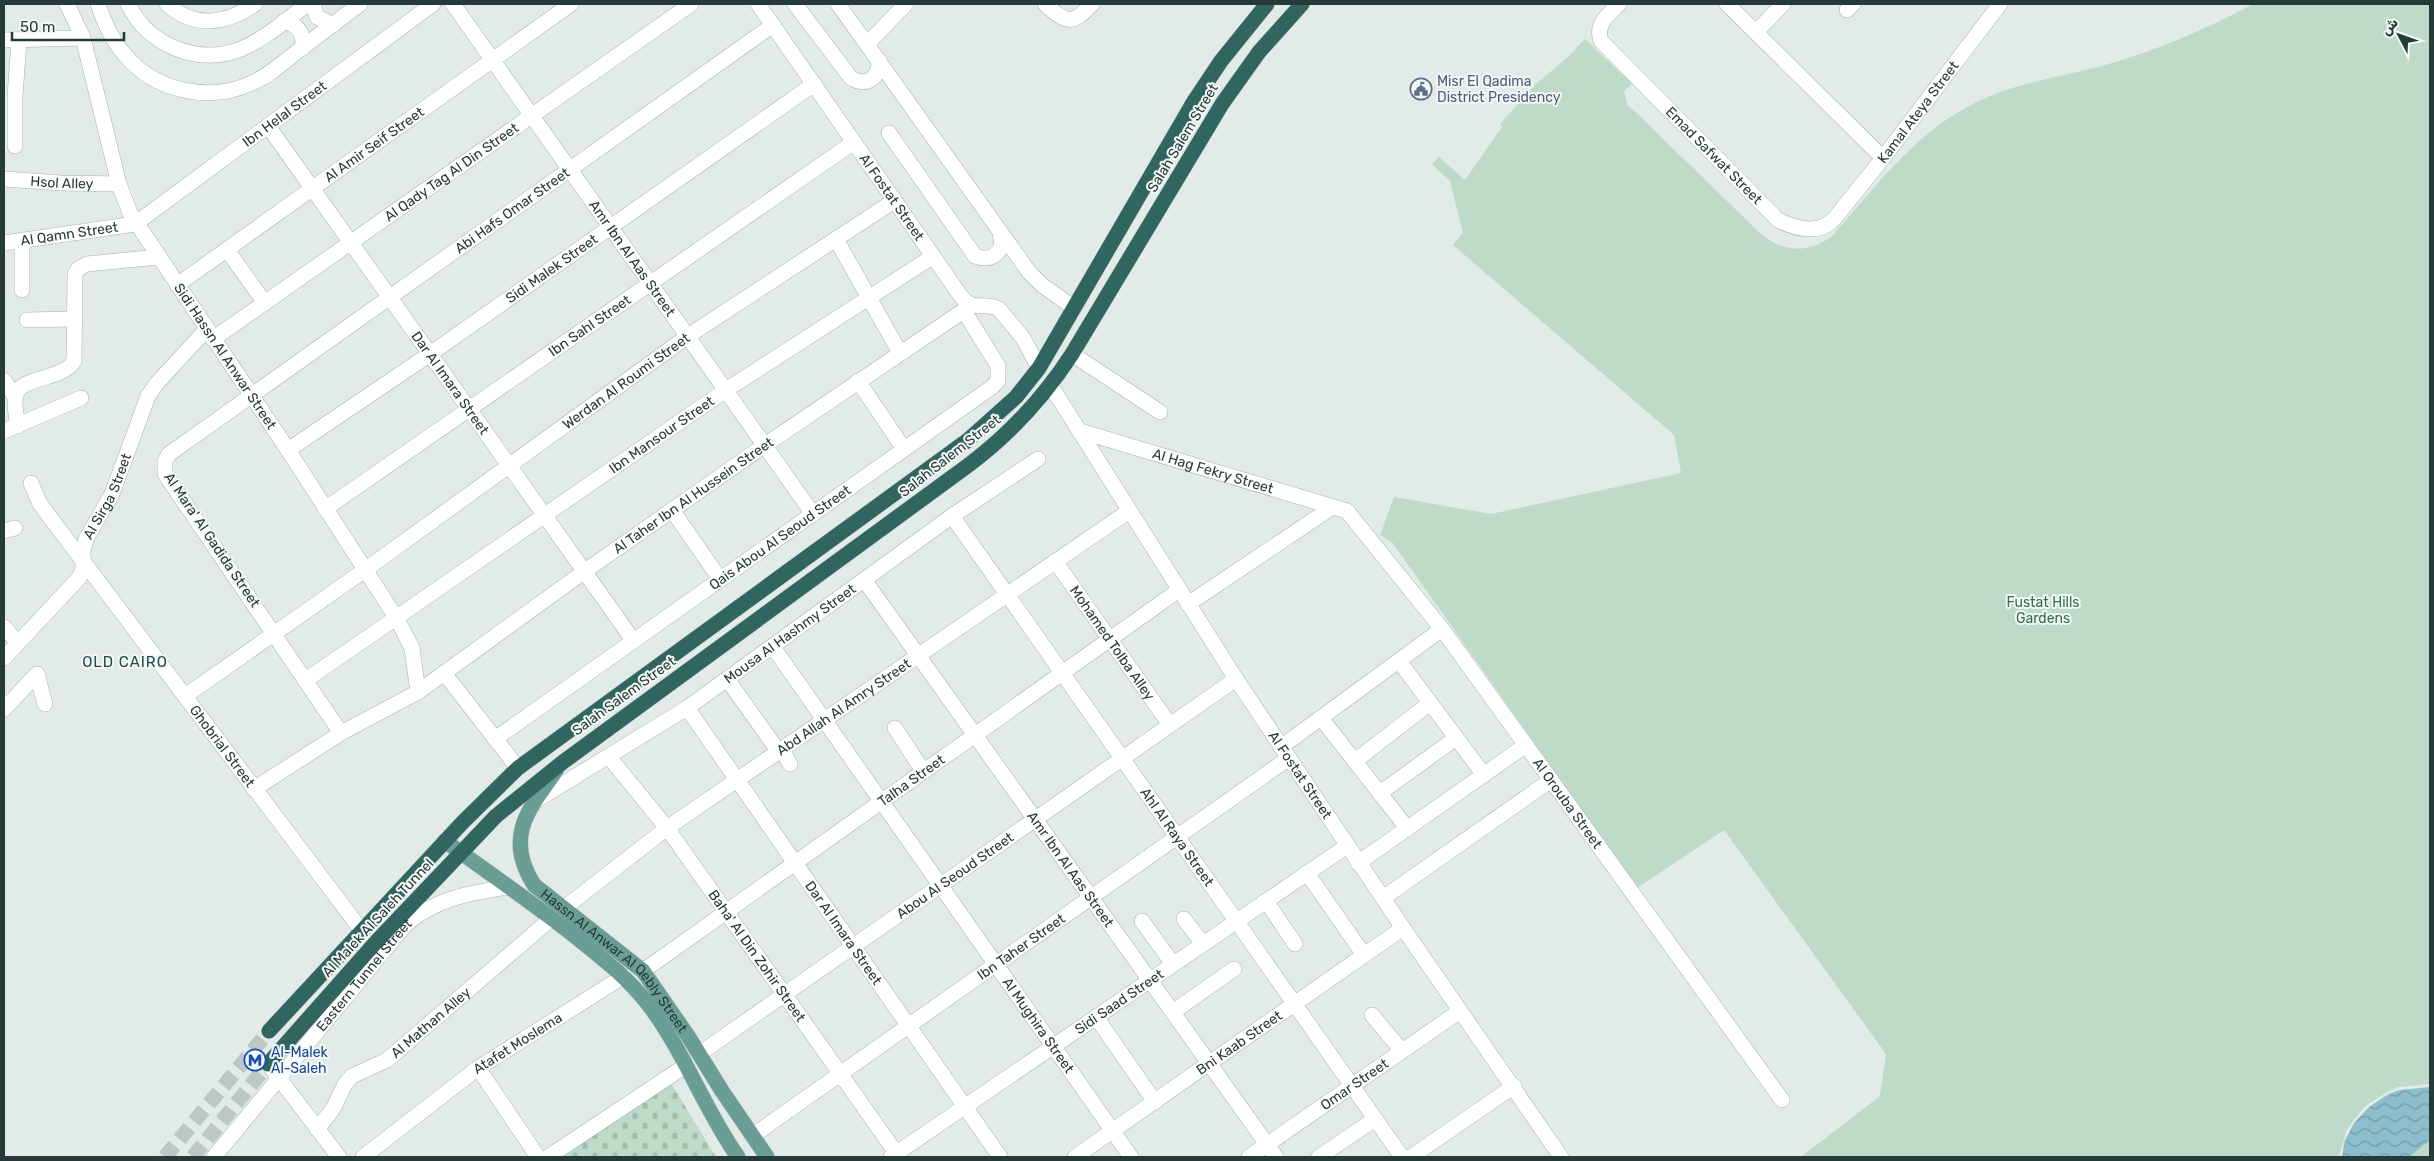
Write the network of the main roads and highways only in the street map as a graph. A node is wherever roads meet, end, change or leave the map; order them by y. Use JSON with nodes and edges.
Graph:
{"nodes":[{"id":1,"x":1267,"y":4,"type":"edge"},
{"id":2,"x":1302,"y":4,"type":"edge"},
{"id":3,"x":562,"y":762,"type":"junction"},
{"id":4,"x":504,"y":781,"type":"joint"},
{"id":5,"x":516,"y":798,"type":"joint"},
{"id":6,"x":445,"y":841,"type":"junction"},
{"id":7,"x":462,"y":853,"type":"junction"},
{"id":8,"x":557,"y":914,"type":"junction"},
{"id":9,"x":270,"y":1030,"type":"tunnel mouth"},
{"id":10,"x":268,"y":1064,"type":"tunnel mouth"},
{"id":11,"x":738,"y":1157,"type":"edge"},
{"id":12,"x":767,"y":1157,"type":"edge"}],
"edges":[{"from":1,"to":4,"type":"highway","name":"Salah Salem Street"},
{"from":2,"to":3,"type":"highway","name":"Salah Salem Street"},
{"from":3,"to":5,"type":"highway","name":"Salah Salem Street"},
{"from":3,"to":8,"type":"main road","name":"Hassn Al Anwar Al Qebly Street"},
{"from":4,"to":6,"type":"highway","name":"Al Malek Al Saleh Tunnel"},
{"from":5,"to":7,"type":"highway","name":"Al Malek Al Saleh Tunnel"},
{"from":6,"to":7,"type":"main road","name":"Hassn Al Anwar Al Qebly Street"},
{"from":6,"to":9,"type":"highway","name":"Al Malek Al Saleh Tunnel"},
{"from":7,"to":8,"type":"main road","name":"Hassn Al Anwar Al Qebly Street"},
{"from":7,"to":10,"type":"highway","name":"Al Malek Al Saleh Tunnel"},
{"from":8,"to":11,"type":"main road","name":"Hassn Al Anwar Al Qebly Street"},
{"from":8,"to":12,"type":"main road","name":"Hassn Al Anwar Al Qebly Street"}]}
